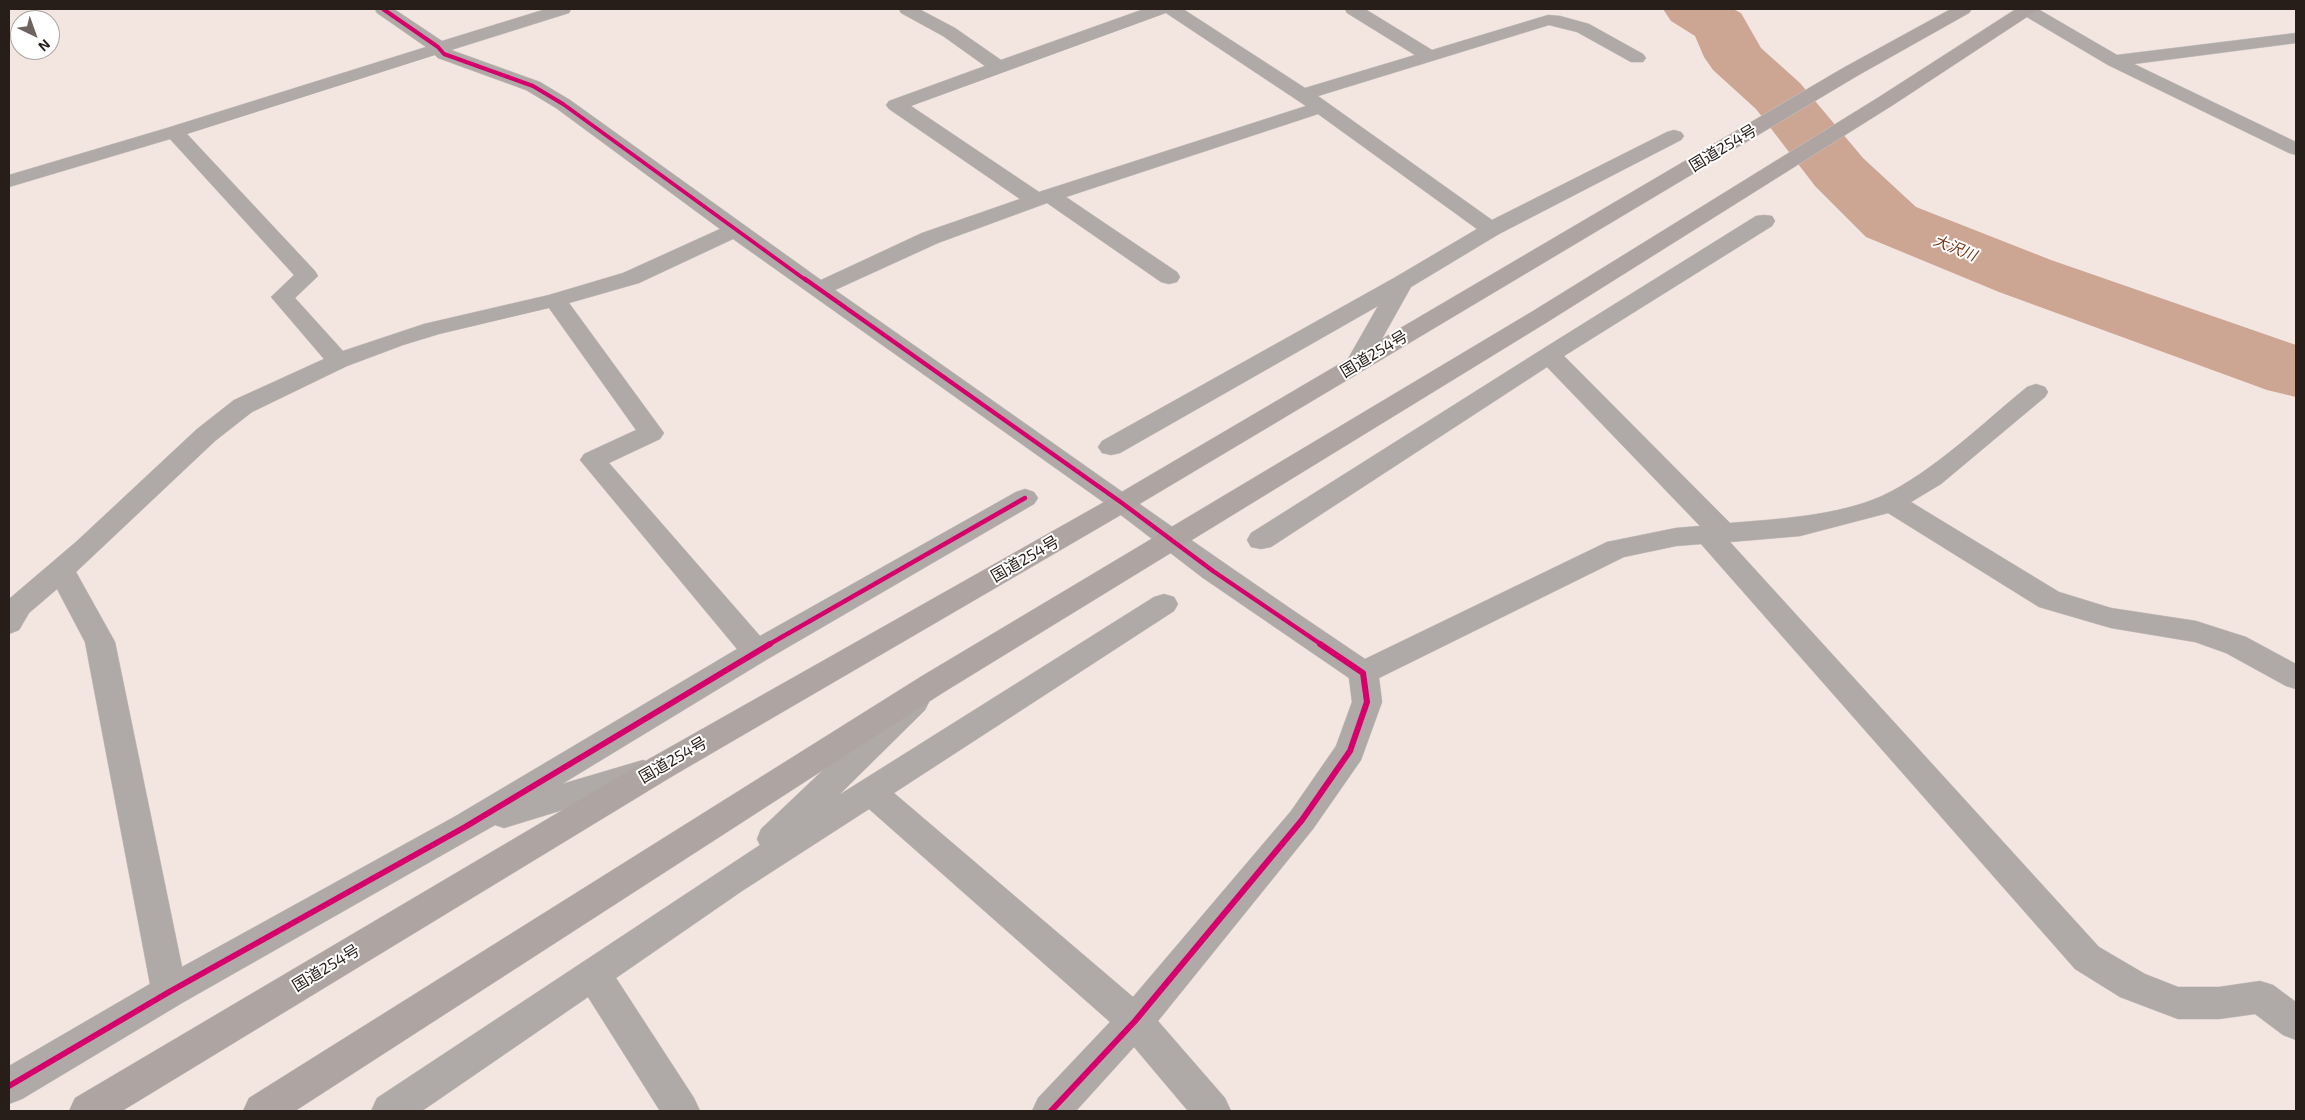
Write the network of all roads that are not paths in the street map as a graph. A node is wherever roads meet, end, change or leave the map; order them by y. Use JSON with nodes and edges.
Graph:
{"nodes":[{"id":1,"x":383,"y":9,"type":"edge"},
{"id":2,"x":563,"y":9,"type":"edge"},
{"id":3,"x":907,"y":9,"type":"edge"},
{"id":4,"x":1160,"y":9,"type":"edge"},
{"id":5,"x":1172,"y":9,"type":"edge"},
{"id":6,"x":1353,"y":9,"type":"edge"},
{"id":7,"x":1963,"y":9,"type":"edge"},
{"id":8,"x":2026,"y":9,"type":"edge"},
{"id":9,"x":2296,"y":38,"type":"edge"},
{"id":10,"x":438,"y":47,"type":"junction"},
{"id":11,"x":1429,"y":56,"type":"junction"},
{"id":12,"x":1637,"y":58,"type":"dead end"},
{"id":13,"x":2114,"y":61,"type":"junction"},
{"id":14,"x":1000,"y":68,"type":"junction"},
{"id":15,"x":1303,"y":95,"type":"junction"},
{"id":16,"x":1321,"y":107,"type":"junction"},
{"id":17,"x":174,"y":132,"type":"junction"},
{"id":18,"x":1674,"y":136,"type":"dead end"},
{"id":19,"x":2296,"y":149,"type":"edge"},
{"id":20,"x":9,"y":181,"type":"edge"},
{"id":21,"x":1043,"y":198,"type":"junction"},
{"id":22,"x":1764,"y":220,"type":"dead end"},
{"id":23,"x":1491,"y":229,"type":"junction"},
{"id":24,"x":735,"y":230,"type":"junction"},
{"id":25,"x":1169,"y":276,"type":"dead end"},
{"id":26,"x":1402,"y":283,"type":"junction"},
{"id":27,"x":819,"y":289,"type":"junction"},
{"id":28,"x":555,"y":300,"type":"junction"},
{"id":29,"x":1548,"y":355,"type":"junction"},
{"id":30,"x":339,"y":361,"type":"junction"},
{"id":31,"x":1357,"y":364,"type":"junction"},
{"id":32,"x":2036,"y":392,"type":"dead end"},
{"id":33,"x":1111,"y":447,"type":"dead end"},
{"id":34,"x":1025,"y":498,"type":"dead end"},
{"id":35,"x":1891,"y":502,"type":"junction"},
{"id":36,"x":1122,"y":503,"type":"junction"},
{"id":37,"x":1716,"y":535,"type":"junction"},
{"id":38,"x":1169,"y":540,"type":"junction"},
{"id":39,"x":1261,"y":540,"type":"dead end"},
{"id":40,"x":61,"y":570,"type":"junction"},
{"id":41,"x":1164,"y":604,"type":"dead end"},
{"id":42,"x":9,"y":624,"type":"edge"},
{"id":43,"x":756,"y":652,"type":"junction"},
{"id":44,"x":1363,"y":673,"type":"junction"},
{"id":45,"x":2296,"y":678,"type":"edge"},
{"id":46,"x":933,"y":684,"type":"junction"},
{"id":47,"x":660,"y":768,"type":"junction"},
{"id":48,"x":870,"y":791,"type":"junction"},
{"id":49,"x":464,"y":827,"type":"junction"},
{"id":50,"x":730,"y":881,"type":"junction"},
{"id":51,"x":593,"y":973,"type":"junction"},
{"id":52,"x":169,"y":992,"type":"junction"},
{"id":53,"x":1135,"y":1021,"type":"junction"},
{"id":54,"x":2296,"y":1023,"type":"edge"},
{"id":55,"x":9,"y":1086,"type":"edge"},
{"id":56,"x":88,"y":1111,"type":"edge"},
{"id":57,"x":262,"y":1111,"type":"edge"},
{"id":58,"x":390,"y":1111,"type":"edge"},
{"id":59,"x":681,"y":1111,"type":"edge"},
{"id":60,"x":1051,"y":1111,"type":"edge"},
{"id":61,"x":1212,"y":1111,"type":"edge"}],
"edges":[{"from":1,"to":10,"type":"street"},
{"from":2,"to":10,"type":"street"},
{"from":3,"to":14,"type":"street"},
{"from":4,"to":14,"type":"street"},
{"from":5,"to":15,"type":"street"},
{"from":6,"to":11,"type":"street"},
{"from":7,"to":31,"type":"highway","name":"国道254号"},
{"from":8,"to":13,"type":"street"},
{"from":8,"to":38,"type":"highway"},
{"from":9,"to":13,"type":"street"},
{"from":10,"to":17,"type":"street"},
{"from":10,"to":24,"type":"street"},
{"from":11,"to":12,"type":"street"},
{"from":11,"to":15,"type":"street"},
{"from":13,"to":19,"type":"street"},
{"from":14,"to":21,"type":"street"},
{"from":15,"to":16,"type":"street"},
{"from":16,"to":21,"type":"street"},
{"from":16,"to":23,"type":"street"},
{"from":17,"to":20,"type":"street"},
{"from":17,"to":30,"type":"street"},
{"from":18,"to":23,"type":"street"},
{"from":21,"to":25,"type":"street"},
{"from":21,"to":27,"type":"street"},
{"from":22,"to":29,"type":"street"},
{"from":23,"to":26,"type":"street"},
{"from":24,"to":27,"type":"street"},
{"from":24,"to":28,"type":"street"},
{"from":26,"to":31,"type":"street"},
{"from":26,"to":33,"type":"street"},
{"from":27,"to":36,"type":"street"},
{"from":28,"to":30,"type":"street"},
{"from":28,"to":43,"type":"street"},
{"from":29,"to":37,"type":"street"},
{"from":29,"to":39,"type":"street"},
{"from":30,"to":40,"type":"street"},
{"from":31,"to":36,"type":"highway","name":"国道254号"},
{"from":32,"to":35,"type":"street"},
{"from":34,"to":43,"type":"street"},
{"from":35,"to":37,"type":"street"},
{"from":35,"to":45,"type":"street"},
{"from":36,"to":38,"type":"street"},
{"from":36,"to":47,"type":"highway","name":"国道254号"},
{"from":37,"to":44,"type":"street"},
{"from":37,"to":54,"type":"street"},
{"from":38,"to":44,"type":"street"},
{"from":38,"to":46,"type":"highway"},
{"from":40,"to":42,"type":"street"},
{"from":40,"to":52,"type":"street"},
{"from":41,"to":48,"type":"street"},
{"from":43,"to":49,"type":"street"},
{"from":44,"to":53,"type":"street"},
{"from":46,"to":50,"type":"street"},
{"from":46,"to":57,"type":"highway"},
{"from":47,"to":49,"type":"street"},
{"from":47,"to":56,"type":"highway","name":"国道254号"},
{"from":48,"to":50,"type":"street"},
{"from":48,"to":53,"type":"street"},
{"from":49,"to":52,"type":"street"},
{"from":50,"to":51,"type":"street"},
{"from":51,"to":58,"type":"street"},
{"from":51,"to":59,"type":"street"},
{"from":52,"to":55,"type":"street"},
{"from":53,"to":60,"type":"street"},
{"from":53,"to":61,"type":"street"}]}
